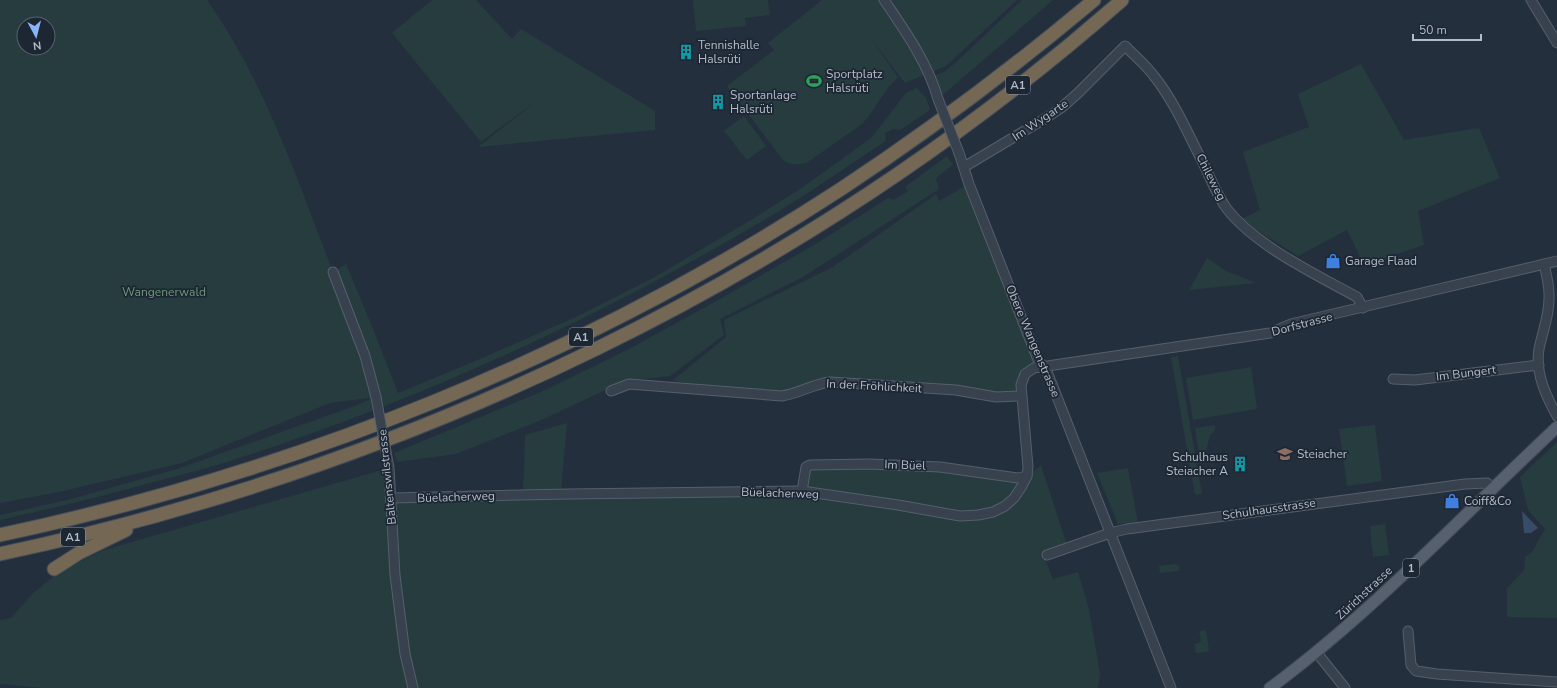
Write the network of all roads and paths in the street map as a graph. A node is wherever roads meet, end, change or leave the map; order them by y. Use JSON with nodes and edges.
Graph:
{"nodes":[{"id":1,"x":884,"y":0,"type":"edge"},
{"id":2,"x":1094,"y":0,"type":"edge"},
{"id":3,"x":1122,"y":0,"type":"edge"},
{"id":4,"x":1531,"y":0,"type":"edge"},
{"id":5,"x":1557,"y":43,"type":"edge"},
{"id":6,"x":1125,"y":46,"type":"joint"},
{"id":7,"x":964,"y":167,"type":"junction"},
{"id":8,"x":1557,"y":261,"type":"edge"},
{"id":9,"x":1544,"y":264,"type":"junction"},
{"id":10,"x":333,"y":272,"type":"dead end"},
{"id":11,"x":1363,"y":308,"type":"junction"},
{"id":12,"x":1539,"y":365,"type":"junction"},
{"id":13,"x":1043,"y":366,"type":"junction"},
{"id":14,"x":1393,"y":379,"type":"dead end"},
{"id":15,"x":611,"y":392,"type":"dead end"},
{"id":16,"x":1021,"y":396,"type":"junction"},
{"id":17,"x":1557,"y":416,"type":"edge"},
{"id":18,"x":1557,"y":428,"type":"edge"},
{"id":19,"x":1027,"y":476,"type":"junction"},
{"id":20,"x":1493,"y":488,"type":"junction"},
{"id":21,"x":802,"y":491,"type":"junction"},
{"id":22,"x":391,"y":498,"type":"junction"},
{"id":23,"x":146,"y":519,"type":"junction"},
{"id":24,"x":1110,"y":533,"type":"junction"},
{"id":25,"x":0,"y":535,"type":"edge"},
{"id":26,"x":0,"y":554,"type":"edge"},
{"id":27,"x":1047,"y":555,"type":"dead end"},
{"id":28,"x":54,"y":569,"type":"dead end"},
{"id":29,"x":1408,"y":631,"type":"dead end"},
{"id":30,"x":1317,"y":653,"type":"junction"},
{"id":31,"x":1557,"y":682,"type":"edge"},
{"id":32,"x":413,"y":688,"type":"edge"},
{"id":33,"x":1171,"y":688,"type":"edge"},
{"id":34,"x":1270,"y":688,"type":"edge"},
{"id":35,"x":1345,"y":688,"type":"edge"}],
"edges":[{"from":1,"to":7,"type":"street","name":"Obere Wangenstrasse","bridge":true},
{"from":2,"to":25,"type":"highway","number":"A1"},
{"from":3,"to":23,"type":"highway","number":"A1"},
{"from":4,"to":5,"type":"street"},
{"from":6,"to":7,"type":"street","name":"Im Wygarte"},
{"from":6,"to":11,"type":"street","name":"Chileweg"},
{"from":7,"to":13,"type":"street","name":"Obere Wangenstrasse"},
{"from":8,"to":9,"type":"street","name":"Dorfstrasse"},
{"from":9,"to":11,"type":"street","name":"Dorfstrasse"},
{"from":9,"to":12,"type":"street"},
{"from":10,"to":22,"type":"street","name":"Baltenswilstrasse","bridge":true},
{"from":11,"to":13,"type":"street","name":"Dorfstrasse"},
{"from":12,"to":14,"type":"street","name":"Im Bungert"},
{"from":12,"to":17,"type":"street"},
{"from":13,"to":16,"type":"street","name":"Büelacherweg"},
{"from":13,"to":24,"type":"street","name":"Obere Wangenstrasse"},
{"from":15,"to":16,"type":"street","name":"In der Fröhlichkeit"},
{"from":16,"to":19,"type":"street","name":"Büelacherweg"},
{"from":18,"to":20,"type":"main road","name":"Zürichstrasse","number":"1"},
{"from":19,"to":21,"type":"street","name":"Büelacherweg"},
{"from":19,"to":21,"type":"street","name":"Im Büel"},
{"from":20,"to":24,"type":"street","name":"Schulhausstrasse"},
{"from":20,"to":30,"type":"main road","name":"Zürichstrasse","number":"1"},
{"from":21,"to":22,"type":"street","name":"Büelacherweg"},
{"from":22,"to":32,"type":"street","name":"Baltenswilstrasse"},
{"from":23,"to":26,"type":"highway","number":"A1"},
{"from":23,"to":28,"type":"highway","number":"A1"},
{"from":24,"to":27,"type":"street","name":"Schulhausstrasse"},
{"from":24,"to":33,"type":"street","name":"Obere Wangenstrasse"},
{"from":29,"to":31,"type":"street"},
{"from":30,"to":34,"type":"main road","name":"Zürichstrasse","number":"1"},
{"from":30,"to":35,"type":"street"}]}
